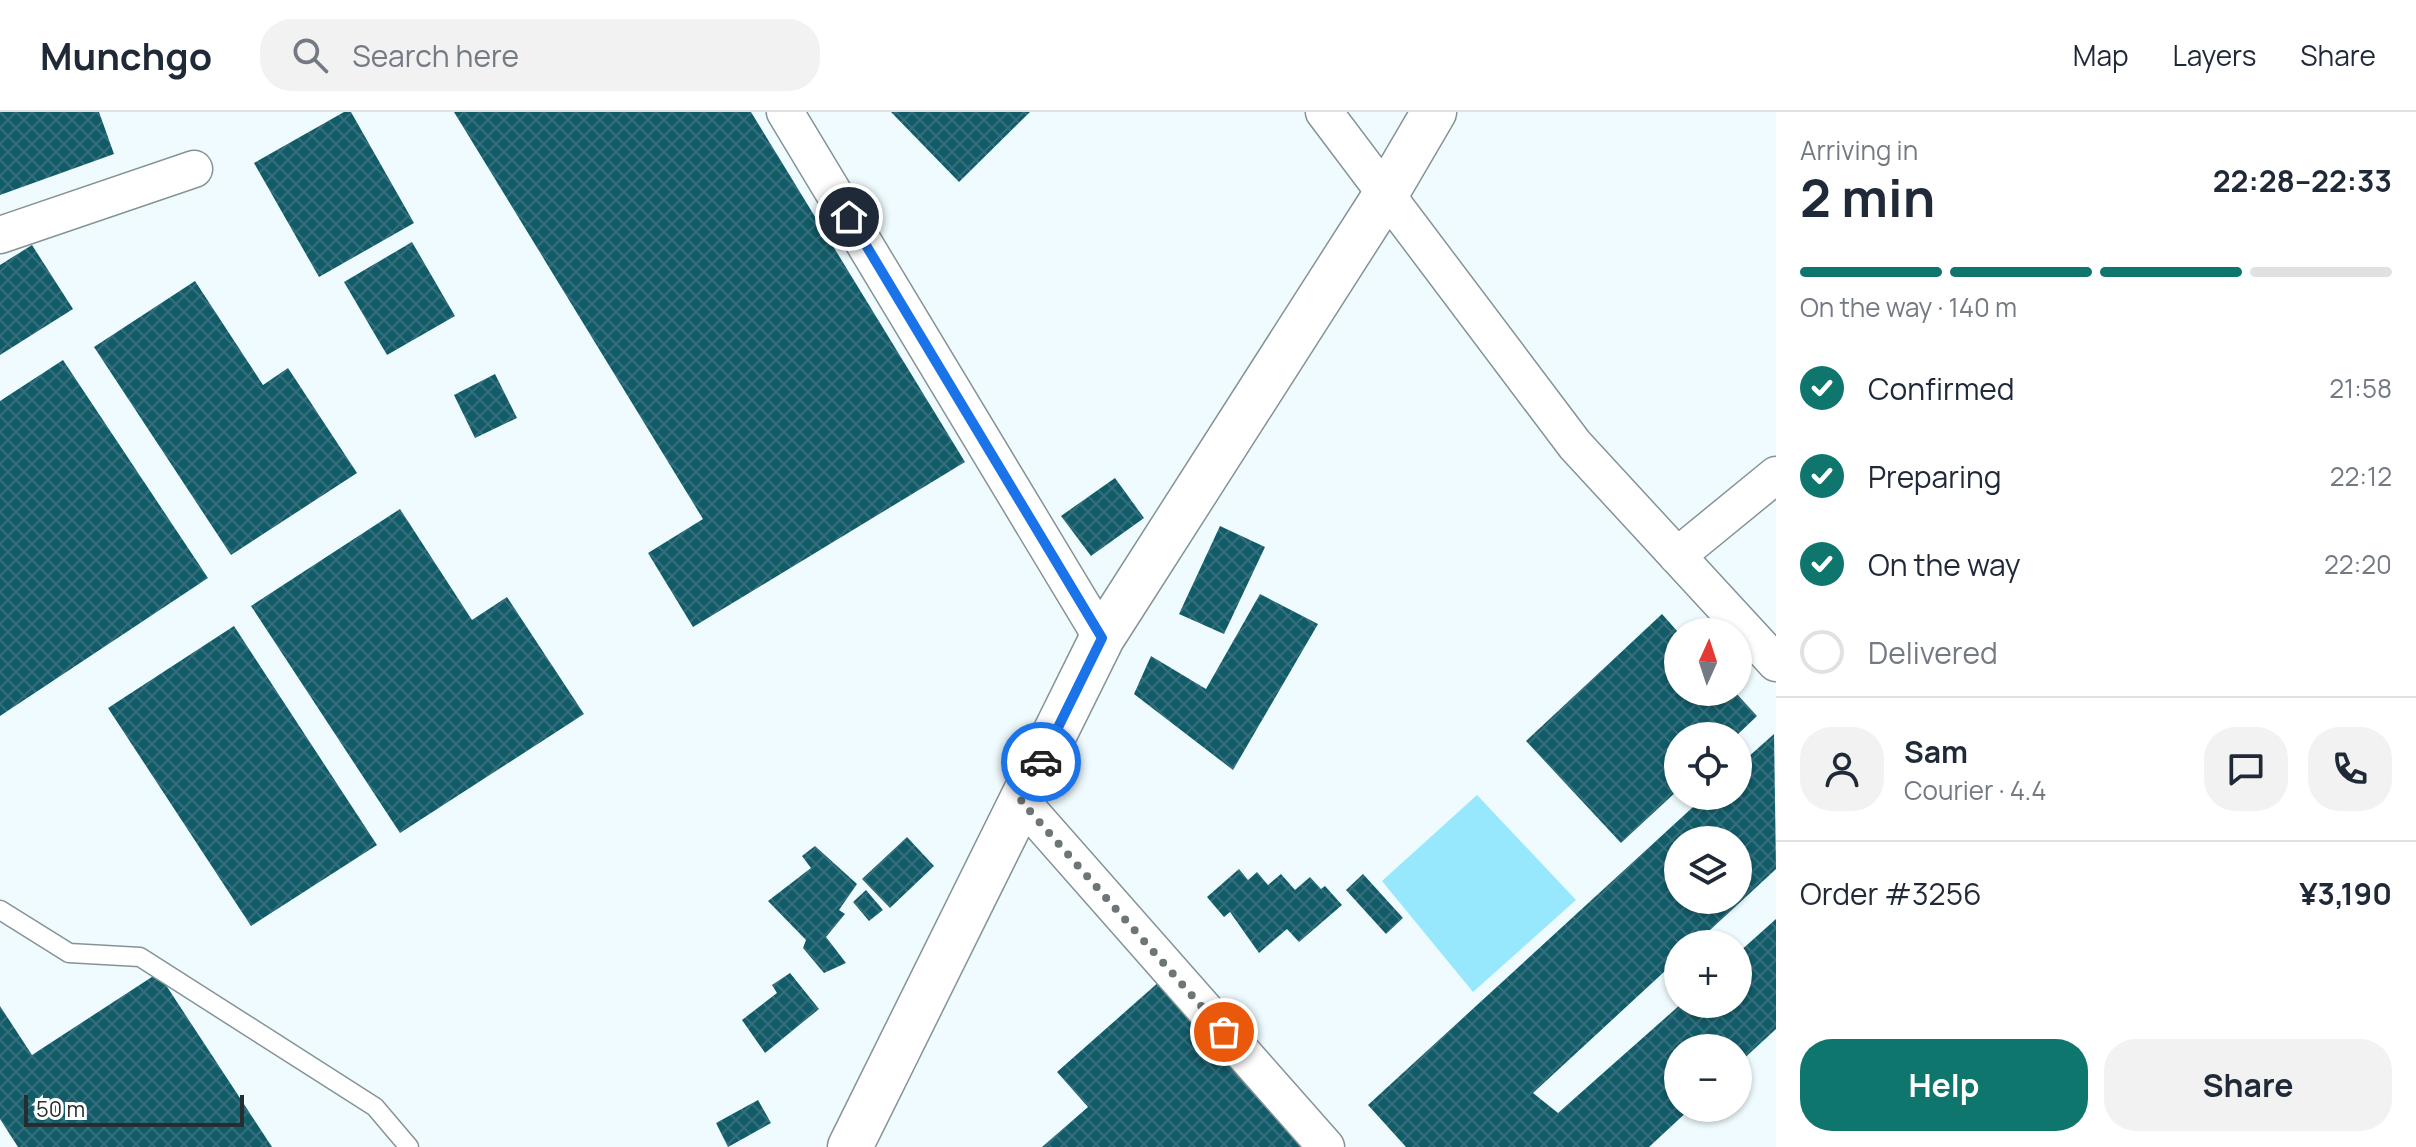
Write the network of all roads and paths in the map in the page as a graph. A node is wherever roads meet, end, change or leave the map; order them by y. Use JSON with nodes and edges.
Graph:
{"nodes":[{"id":1,"x":785,"y":112,"type":"edge"},
{"id":2,"x":1324,"y":112,"type":"edge"},
{"id":3,"x":1434,"y":112,"type":"edge"},
{"id":4,"x":194,"y":169,"type":"dead end"},
{"id":5,"x":1386,"y":194,"type":"junction"},
{"id":6,"x":0,"y":235,"type":"edge"},
{"id":7,"x":1776,"y":475,"type":"edge"},
{"id":8,"x":1677,"y":556,"type":"junction"},
{"id":9,"x":1102,"y":638,"type":"junction"},
{"id":10,"x":1776,"y":663,"type":"edge"},
{"id":11,"x":1021,"y":801,"type":"junction"},
{"id":12,"x":0,"y":910,"type":"edge"},
{"id":13,"x":409,"y":1147,"type":"edge"},
{"id":14,"x":850,"y":1147,"type":"edge"},
{"id":15,"x":1326,"y":1147,"type":"edge"}],
"edges":[{"from":1,"to":9,"type":"street"},
{"from":2,"to":5,"type":"street"},
{"from":3,"to":5,"type":"street"},
{"from":4,"to":6,"type":"street"},
{"from":5,"to":8,"type":"street"},
{"from":5,"to":9,"type":"street"},
{"from":7,"to":8,"type":"street"},
{"from":8,"to":10,"type":"street"},
{"from":9,"to":11,"type":"street"},
{"from":11,"to":14,"type":"street"},
{"from":11,"to":15,"type":"street"},
{"from":12,"to":13,"type":"lane"}]}
